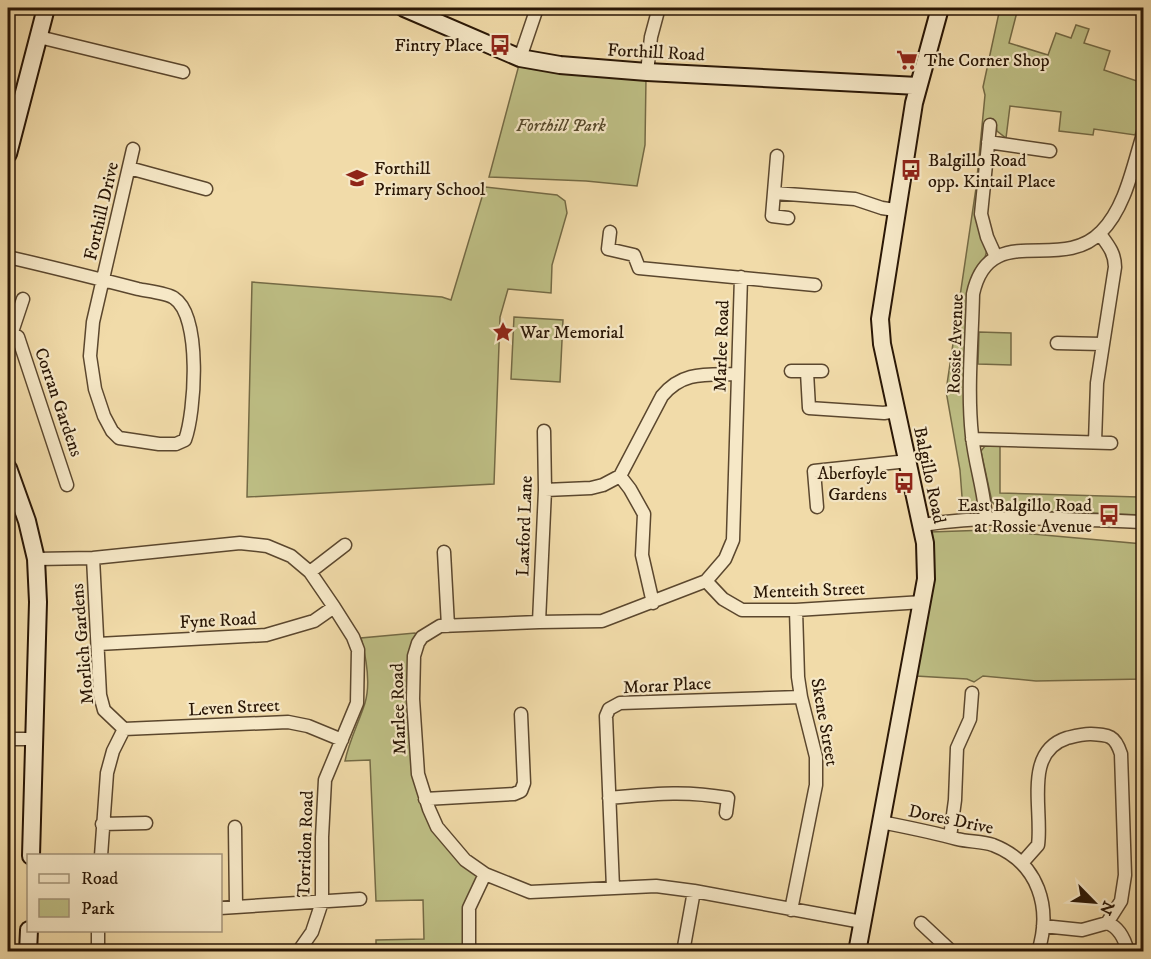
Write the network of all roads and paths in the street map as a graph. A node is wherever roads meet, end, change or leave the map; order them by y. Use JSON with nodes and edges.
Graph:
{"nodes":[{"id":1,"x":46,"y":8,"type":"edge"},
{"id":2,"x":404,"y":8,"type":"edge"},
{"id":3,"x":537,"y":8,"type":"edge"},
{"id":4,"x":661,"y":8,"type":"edge"},
{"id":5,"x":940,"y":8,"type":"edge"},
{"id":6,"x":39,"y":37,"type":"junction"},
{"id":7,"x":520,"y":58,"type":"junction"},
{"id":8,"x":183,"y":72,"type":"dead end"},
{"id":9,"x":647,"y":72,"type":"junction"},
{"id":10,"x":918,"y":86,"type":"junction"},
{"id":11,"x":990,"y":125,"type":"dead end"},
{"id":12,"x":1143,"y":131,"type":"edge"},
{"id":13,"x":988,"y":142,"type":"junction"},
{"id":14,"x":133,"y":149,"type":"dead end"},
{"id":15,"x":1050,"y":150,"type":"dead end"},
{"id":16,"x":8,"y":154,"type":"edge"},
{"id":17,"x":777,"y":156,"type":"dead end"},
{"id":18,"x":129,"y":168,"type":"junction"},
{"id":19,"x":206,"y":189,"type":"dead end"},
{"id":20,"x":774,"y":193,"type":"junction"},
{"id":21,"x":896,"y":210,"type":"junction"},
{"id":22,"x":788,"y":218,"type":"dead end"},
{"id":23,"x":610,"y":232,"type":"dead end"},
{"id":24,"x":1100,"y":234,"type":"junction"},
{"id":25,"x":8,"y":257,"type":"edge"},
{"id":26,"x":996,"y":257,"type":"junction"},
{"id":27,"x":741,"y":277,"type":"junction"},
{"id":28,"x":103,"y":280,"type":"junction"},
{"id":29,"x":815,"y":285,"type":"dead end"},
{"id":30,"x":23,"y":299,"type":"dead end"},
{"id":31,"x":10,"y":332,"type":"edge"},
{"id":32,"x":1057,"y":343,"type":"dead end"},
{"id":33,"x":1102,"y":344,"type":"junction"},
{"id":34,"x":791,"y":371,"type":"dead end"},
{"id":35,"x":822,"y":371,"type":"dead end"},
{"id":36,"x":807,"y":372,"type":"junction"},
{"id":37,"x":738,"y":374,"type":"junction"},
{"id":38,"x":896,"y":411,"type":"junction"},
{"id":39,"x":544,"y":431,"type":"dead end"},
{"id":40,"x":972,"y":439,"type":"junction"},
{"id":41,"x":1095,"y":442,"type":"junction"},
{"id":42,"x":1111,"y":443,"type":"dead end"},
{"id":43,"x":908,"y":461,"type":"junction"},
{"id":44,"x":8,"y":468,"type":"edge"},
{"id":45,"x":620,"y":476,"type":"junction"},
{"id":46,"x":67,"y":485,"type":"dead end"},
{"id":47,"x":545,"y":490,"type":"junction"},
{"id":48,"x":817,"y":507,"type":"dead end"},
{"id":49,"x":986,"y":518,"type":"junction"},
{"id":50,"x":1143,"y":522,"type":"edge"},
{"id":51,"x":922,"y":525,"type":"junction"},
{"id":52,"x":345,"y":545,"type":"dead end"},
{"id":53,"x":444,"y":552,"type":"dead end"},
{"id":54,"x":93,"y":558,"type":"junction"},
{"id":55,"x":36,"y":559,"type":"junction"},
{"id":56,"x":310,"y":573,"type":"junction"},
{"id":57,"x":706,"y":581,"type":"junction"},
{"id":58,"x":923,"y":602,"type":"junction"},
{"id":59,"x":653,"y":603,"type":"junction"},
{"id":60,"x":334,"y":606,"type":"junction"},
{"id":61,"x":796,"y":610,"type":"junction"},
{"id":62,"x":539,"y":622,"type":"junction"},
{"id":63,"x":448,"y":626,"type":"junction"},
{"id":64,"x":98,"y":644,"type":"junction"},
{"id":65,"x":972,"y":693,"type":"dead end"},
{"id":66,"x":801,"y":696,"type":"junction"},
{"id":67,"x":521,"y":714,"type":"dead end"},
{"id":68,"x":124,"y":729,"type":"junction"},
{"id":69,"x":8,"y":739,"type":"edge"},
{"id":70,"x":34,"y":739,"type":"junction"},
{"id":71,"x":342,"y":740,"type":"junction"},
{"id":72,"x":609,"y":798,"type":"junction"},
{"id":73,"x":425,"y":799,"type":"junction"},
{"id":74,"x":726,"y":813,"type":"dead end"},
{"id":75,"x":881,"y":822,"type":"junction"},
{"id":76,"x":146,"y":823,"type":"dead end"},
{"id":77,"x":102,"y":824,"type":"junction"},
{"id":78,"x":235,"y":828,"type":"dead end"},
{"id":79,"x":950,"y":837,"type":"junction"},
{"id":80,"x":31,"y":854,"type":"edge"},
{"id":81,"x":101,"y":854,"type":"edge"},
{"id":82,"x":1022,"y":863,"type":"junction"},
{"id":83,"x":485,"y":874,"type":"junction"},
{"id":84,"x":614,"y":888,"type":"junction"},
{"id":85,"x":694,"y":891,"type":"junction"},
{"id":86,"x":360,"y":899,"type":"dead end"},
{"id":87,"x":322,"y":902,"type":"junction"},
{"id":88,"x":236,"y":907,"type":"junction"},
{"id":89,"x":222,"y":908,"type":"edge"},
{"id":90,"x":791,"y":910,"type":"junction"},
{"id":91,"x":862,"y":922,"type":"junction"},
{"id":92,"x":921,"y":923,"type":"dead end"},
{"id":93,"x":1107,"y":923,"type":"junction"},
{"id":94,"x":1043,"y":926,"type":"junction"},
{"id":95,"x":29,"y":932,"type":"edge"},
{"id":96,"x":98,"y":932,"type":"edge"},
{"id":97,"x":28,"y":951,"type":"edge"},
{"id":98,"x":98,"y":951,"type":"edge"},
{"id":99,"x":298,"y":951,"type":"edge"},
{"id":100,"x":468,"y":951,"type":"edge"},
{"id":101,"x":683,"y":951,"type":"edge"},
{"id":102,"x":857,"y":951,"type":"edge"},
{"id":103,"x":952,"y":951,"type":"edge"},
{"id":104,"x":1038,"y":951,"type":"edge"},
{"id":105,"x":1128,"y":951,"type":"edge"}],
"edges":[{"from":1,"to":6,"type":"street"},
{"from":2,"to":7,"type":"street","name":"Forthill Road"},
{"from":3,"to":7,"type":"street"},
{"from":4,"to":9,"type":"street"},
{"from":5,"to":10,"type":"street","name":"Balgillo Road"},
{"from":6,"to":8,"type":"street"},
{"from":6,"to":16,"type":"street"},
{"from":7,"to":9,"type":"street","name":"Forthill Road"},
{"from":9,"to":10,"type":"street","name":"Forthill Road"},
{"from":10,"to":21,"type":"street","name":"Balgillo Road"},
{"from":11,"to":13,"type":"street"},
{"from":12,"to":24,"type":"street"},
{"from":13,"to":15,"type":"street"},
{"from":13,"to":26,"type":"street"},
{"from":14,"to":18,"type":"street","name":"Forthill Drive"},
{"from":17,"to":20,"type":"street"},
{"from":18,"to":19,"type":"street"},
{"from":18,"to":28,"type":"street","name":"Forthill Drive"},
{"from":20,"to":21,"type":"street"},
{"from":20,"to":22,"type":"street"},
{"from":21,"to":38,"type":"street","name":"Balgillo Road"},
{"from":23,"to":27,"type":"street","name":"Marlee Road"},
{"from":24,"to":26,"type":"street"},
{"from":24,"to":33,"type":"street"},
{"from":25,"to":28,"type":"street","name":"Forthill Drive"},
{"from":26,"to":40,"type":"street","name":"Rossie Avenue"},
{"from":27,"to":29,"type":"street","name":"Marlee Road"},
{"from":27,"to":37,"type":"street","name":"Marlee Road"},
{"from":28,"to":28,"type":"street","name":"Forthill Drive"},
{"from":30,"to":31,"type":"street","name":"Corran Gardens"},
{"from":31,"to":46,"type":"street","name":"Corran Gardens"},
{"from":32,"to":33,"type":"street"},
{"from":33,"to":41,"type":"street"},
{"from":34,"to":36,"type":"street"},
{"from":35,"to":36,"type":"street"},
{"from":36,"to":38,"type":"street"},
{"from":37,"to":45,"type":"street"},
{"from":37,"to":57,"type":"street","name":"Marlee Road"},
{"from":38,"to":43,"type":"street","name":"Balgillo Road"},
{"from":39,"to":47,"type":"street","name":"Laxford Lane"},
{"from":40,"to":41,"type":"street"},
{"from":40,"to":49,"type":"street","name":"Rossie Avenue"},
{"from":41,"to":42,"type":"street"},
{"from":43,"to":48,"type":"street"},
{"from":43,"to":51,"type":"street","name":"Balgillo Road"},
{"from":44,"to":55,"type":"street"},
{"from":45,"to":47,"type":"street"},
{"from":45,"to":59,"type":"street"},
{"from":47,"to":62,"type":"street","name":"Laxford Lane"},
{"from":49,"to":50,"type":"street"},
{"from":49,"to":51,"type":"street"},
{"from":51,"to":58,"type":"street","name":"Balgillo Road"},
{"from":52,"to":56,"type":"street"},
{"from":53,"to":63,"type":"street"},
{"from":54,"to":55,"type":"street","name":"Torridon Road"},
{"from":54,"to":56,"type":"street","name":"Torridon Road"},
{"from":54,"to":64,"type":"street","name":"Morlich Gardens"},
{"from":55,"to":70,"type":"street"},
{"from":56,"to":60,"type":"street","name":"Torridon Road"},
{"from":57,"to":59,"type":"street","name":"Marlee Road"},
{"from":57,"to":61,"type":"street","name":"Menteith Street"},
{"from":58,"to":61,"type":"street","name":"Menteith Street"},
{"from":58,"to":75,"type":"street","name":"Balgillo Road"},
{"from":59,"to":62,"type":"street","name":"Marlee Road"},
{"from":60,"to":64,"type":"street","name":"Fyne Road"},
{"from":60,"to":71,"type":"street","name":"Torridon Road"},
{"from":61,"to":66,"type":"street","name":"Skene Street"},
{"from":62,"to":63,"type":"street","name":"Marlee Road"},
{"from":63,"to":73,"type":"street","name":"Marlee Road"},
{"from":64,"to":68,"type":"street","name":"Morlich Gardens"},
{"from":65,"to":79,"type":"street"},
{"from":66,"to":72,"type":"street","name":"Morar Place"},
{"from":66,"to":90,"type":"street","name":"Skene Street"},
{"from":67,"to":73,"type":"street"},
{"from":68,"to":71,"type":"street","name":"Leven Street"},
{"from":68,"to":77,"type":"street"},
{"from":69,"to":70,"type":"street"},
{"from":70,"to":80,"type":"street"},
{"from":71,"to":87,"type":"street","name":"Torridon Road"},
{"from":72,"to":74,"type":"street"},
{"from":72,"to":84,"type":"street","name":"Morar Place"},
{"from":73,"to":83,"type":"street","name":"Marlee Road"},
{"from":75,"to":79,"type":"street","name":"Dores Drive"},
{"from":75,"to":91,"type":"street","name":"Balgillo Road"},
{"from":76,"to":77,"type":"street"},
{"from":77,"to":81,"type":"street"},
{"from":78,"to":88,"type":"street"},
{"from":79,"to":82,"type":"street","name":"Dores Drive"},
{"from":82,"to":93,"type":"street"},
{"from":82,"to":94,"type":"street","name":"Dores Drive"},
{"from":83,"to":84,"type":"street","name":"Marlee Road"},
{"from":83,"to":100,"type":"street"},
{"from":84,"to":85,"type":"street","name":"Marlee Road"},
{"from":85,"to":90,"type":"street","name":"Marlee Road"},
{"from":85,"to":101,"type":"street"},
{"from":86,"to":87,"type":"street"},
{"from":87,"to":88,"type":"street"},
{"from":87,"to":99,"type":"street","name":"Torridon Road"},
{"from":88,"to":89,"type":"street"},
{"from":90,"to":91,"type":"street","name":"Marlee Road"},
{"from":91,"to":102,"type":"street","name":"Balgillo Road"},
{"from":92,"to":103,"type":"street"},
{"from":93,"to":94,"type":"street"},
{"from":93,"to":105,"type":"street"},
{"from":94,"to":104,"type":"street","name":"Dores Drive"},
{"from":95,"to":97,"type":"street"},
{"from":96,"to":98,"type":"street"}]}
